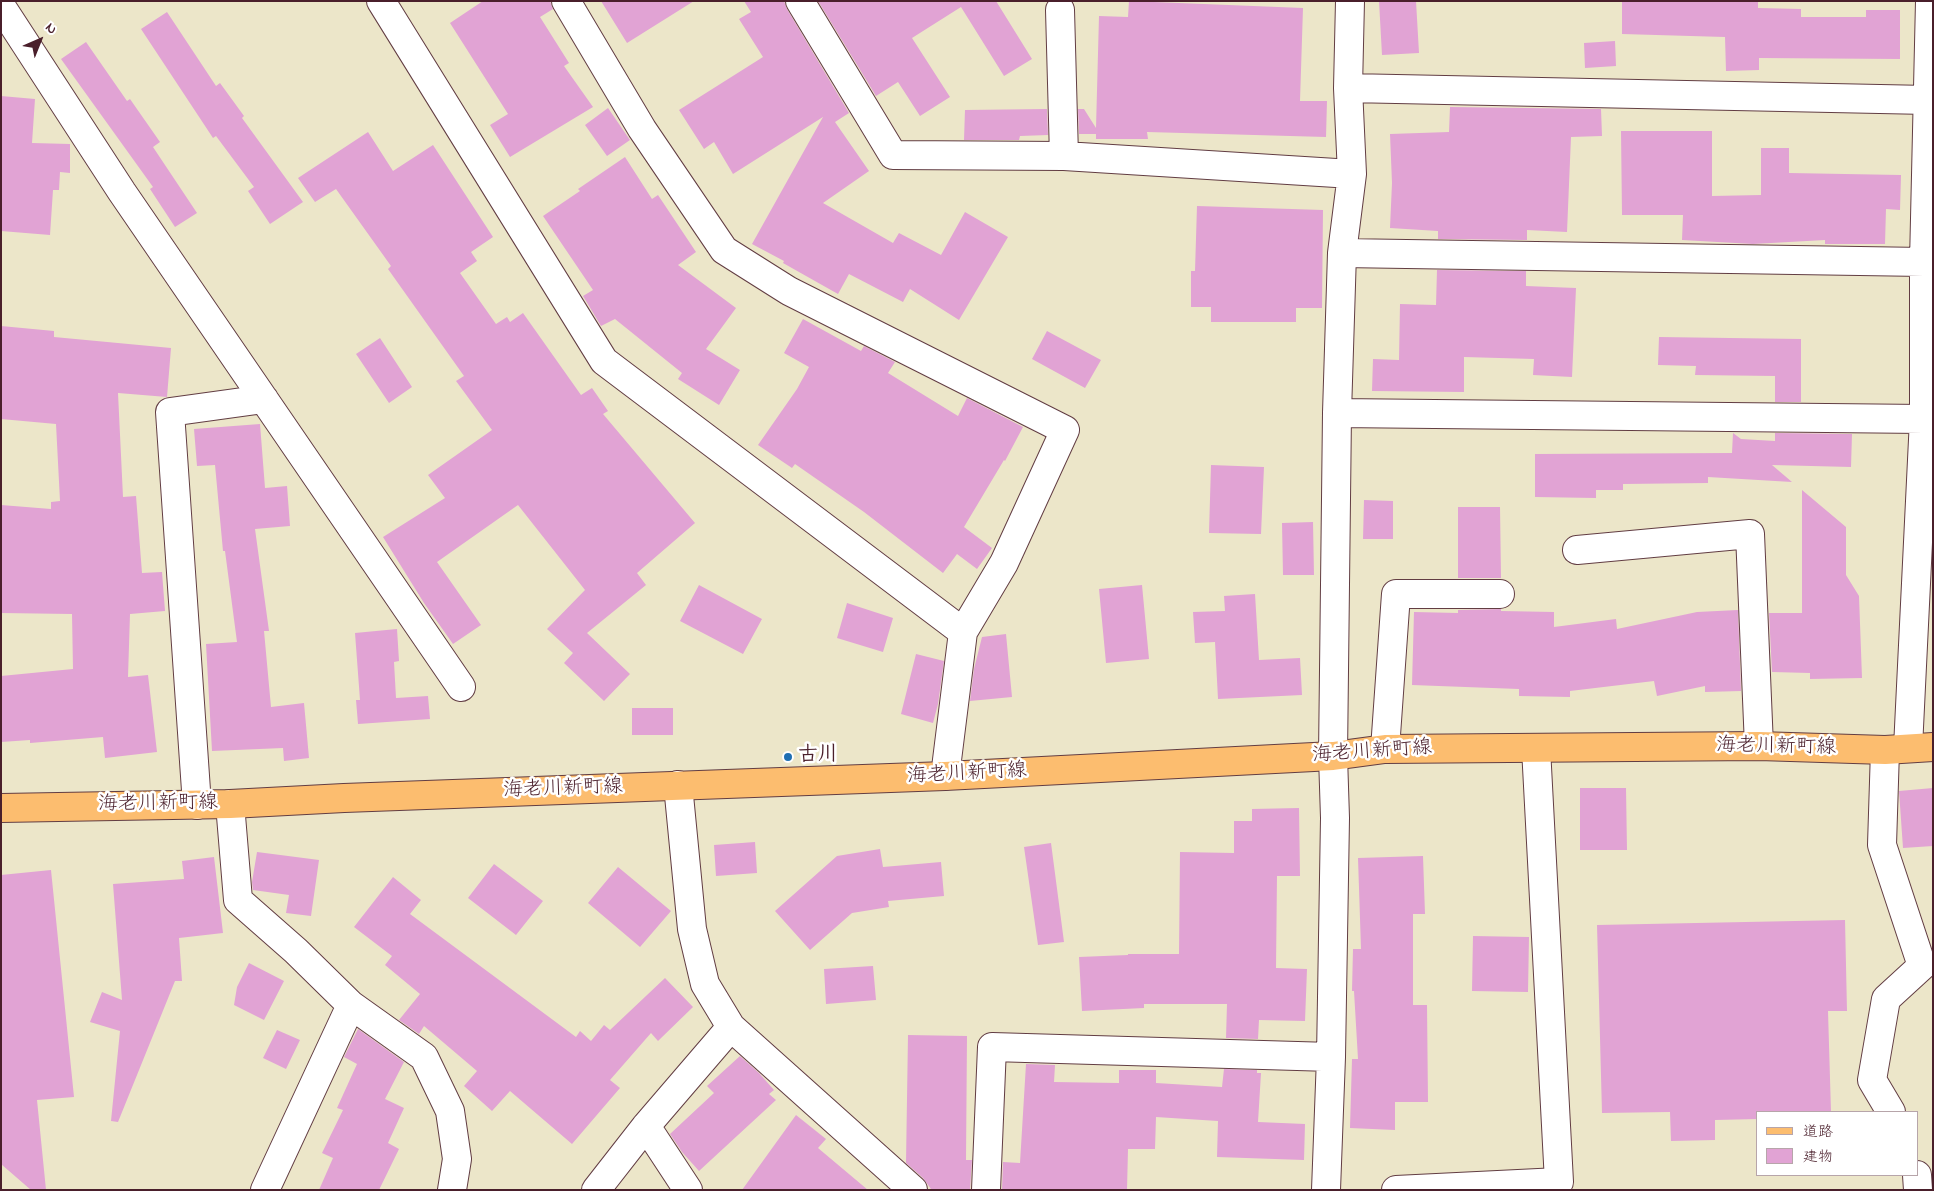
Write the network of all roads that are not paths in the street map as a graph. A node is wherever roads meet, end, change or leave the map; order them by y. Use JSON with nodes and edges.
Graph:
{"nodes":[{"id":1,"x":381,"y":1,"type":"edge"},
{"id":2,"x":566,"y":1,"type":"edge"},
{"id":3,"x":800,"y":1,"type":"edge"},
{"id":4,"x":1350,"y":1,"type":"edge"},
{"id":5,"x":1,"y":6,"type":"edge"},
{"id":6,"x":1060,"y":10,"type":"dead end"},
{"id":7,"x":1931,"y":15,"type":"edge"},
{"id":8,"x":1348,"y":88,"type":"junction"},
{"id":9,"x":1928,"y":100,"type":"junction"},
{"id":10,"x":1064,"y":156,"type":"junction"},
{"id":11,"x":1352,"y":174,"type":"junction"},
{"id":12,"x":1342,"y":254,"type":"junction"},
{"id":13,"x":1927,"y":272,"type":"edge"},
{"id":14,"x":264,"y":398,"type":"junction"},
{"id":15,"x":1337,"y":413,"type":"junction"},
{"id":16,"x":1924,"y":418,"type":"junction"},
{"id":17,"x":1577,"y":550,"type":"dead end"},
{"id":18,"x":1500,"y":594,"type":"dead end"},
{"id":19,"x":963,"y":632,"type":"junction"},
{"id":20,"x":461,"y":687,"type":"dead end"},
{"id":21,"x":1759,"y":746,"type":"junction"},
{"id":22,"x":1536,"y":748,"type":"junction"},
{"id":23,"x":1909,"y":748,"type":"edge"},
{"id":24,"x":1385,"y":749,"type":"junction"},
{"id":25,"x":1333,"y":756,"type":"junction"},
{"id":26,"x":945,"y":776,"type":"junction"},
{"id":27,"x":678,"y":785,"type":"junction"},
{"id":28,"x":230,"y":804,"type":"junction"},
{"id":29,"x":197,"y":805,"type":"junction"},
{"id":30,"x":1,"y":808,"type":"edge"},
{"id":31,"x":351,"y":1005,"type":"junction"},
{"id":32,"x":730,"y":1027,"type":"junction"},
{"id":33,"x":1331,"y":1057,"type":"junction"},
{"id":34,"x":1889,"y":1111,"type":"edge"},
{"id":35,"x":646,"y":1126,"type":"junction"},
{"id":36,"x":1917,"y":1176,"type":"edge"},
{"id":37,"x":265,"y":1190,"type":"edge"},
{"id":38,"x":452,"y":1190,"type":"edge"},
{"id":39,"x":596,"y":1190,"type":"edge"},
{"id":40,"x":688,"y":1190,"type":"edge"},
{"id":41,"x":913,"y":1190,"type":"edge"},
{"id":42,"x":986,"y":1190,"type":"edge"},
{"id":43,"x":1326,"y":1190,"type":"edge"},
{"id":44,"x":1396,"y":1190,"type":"edge"},
{"id":45,"x":1918,"y":1190,"type":"edge"}],
"edges":[{"from":1,"to":19,"type":"street"},
{"from":2,"to":19,"type":"street"},
{"from":3,"to":10,"type":"street"},
{"from":4,"to":8,"type":"street"},
{"from":5,"to":14,"type":"street"},
{"from":6,"to":10,"type":"street"},
{"from":7,"to":9,"type":"street"},
{"from":8,"to":9,"type":"street"},
{"from":8,"to":11,"type":"street"},
{"from":9,"to":13,"type":"street"},
{"from":10,"to":11,"type":"street"},
{"from":11,"to":12,"type":"street"},
{"from":12,"to":13,"type":"street"},
{"from":12,"to":15,"type":"street"},
{"from":13,"to":16,"type":"street"},
{"from":14,"to":20,"type":"street"},
{"from":14,"to":29,"type":"street"},
{"from":15,"to":16,"type":"street"},
{"from":15,"to":25,"type":"street"},
{"from":16,"to":23,"type":"street"},
{"from":17,"to":21,"type":"street"},
{"from":18,"to":24,"type":"street"},
{"from":19,"to":26,"type":"street"},
{"from":21,"to":22,"type":"main road","name":"海老川新町線"},
{"from":21,"to":23,"type":"main road","name":"海老川新町線"},
{"from":22,"to":24,"type":"main road","name":"海老川新町線"},
{"from":22,"to":44,"type":"street"},
{"from":23,"to":34,"type":"street"},
{"from":24,"to":25,"type":"main road","name":"海老川新町線"},
{"from":25,"to":26,"type":"main road","name":"海老川新町線"},
{"from":25,"to":33,"type":"street"},
{"from":26,"to":27,"type":"main road","name":"海老川新町線"},
{"from":27,"to":28,"type":"main road","name":"海老川新町線"},
{"from":27,"to":32,"type":"street"},
{"from":28,"to":29,"type":"main road","name":"海老川新町線"},
{"from":28,"to":31,"type":"street"},
{"from":29,"to":30,"type":"main road","name":"海老川新町線"},
{"from":31,"to":37,"type":"street"},
{"from":31,"to":38,"type":"street"},
{"from":32,"to":35,"type":"street"},
{"from":32,"to":41,"type":"street"},
{"from":33,"to":42,"type":"street"},
{"from":33,"to":43,"type":"street"},
{"from":35,"to":39,"type":"street"},
{"from":35,"to":40,"type":"street"},
{"from":36,"to":45,"type":"street"}]}
